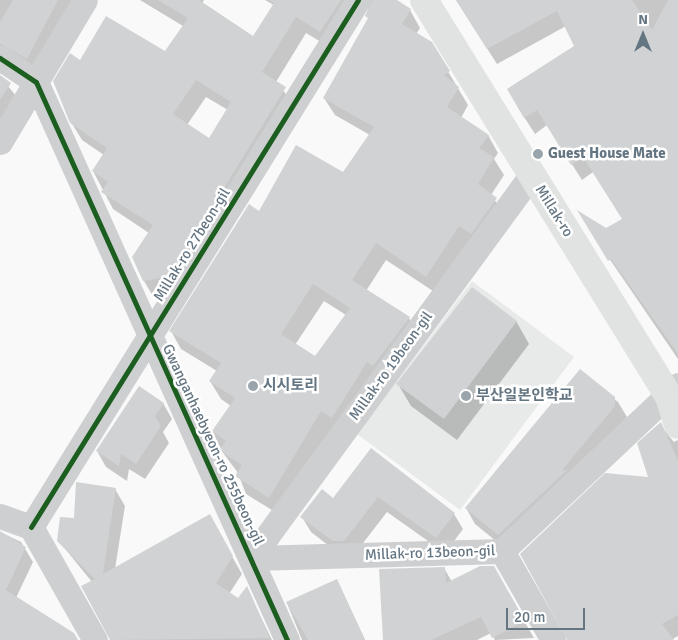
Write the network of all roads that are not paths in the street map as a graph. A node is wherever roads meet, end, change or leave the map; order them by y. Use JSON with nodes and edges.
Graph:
{"nodes":[{"id":1,"x":85,"y":0,"type":"edge"},
{"id":2,"x":358,"y":0,"type":"edge"},
{"id":3,"x":424,"y":0,"type":"edge"},
{"id":4,"x":0,"y":58,"type":"edge"},
{"id":5,"x":36,"y":82,"type":"junction"},
{"id":6,"x":0,"y":142,"type":"edge"},
{"id":7,"x":532,"y":174,"type":"junction"},
{"id":8,"x":150,"y":336,"type":"junction"},
{"id":9,"x":673,"y":391,"type":"edge"},
{"id":10,"x":678,"y":425,"type":"edge"},
{"id":11,"x":0,"y":516,"type":"edge"},
{"id":12,"x":31,"y":528,"type":"junction"},
{"id":13,"x":502,"y":551,"type":"junction"},
{"id":14,"x":251,"y":558,"type":"junction"},
{"id":15,"x":95,"y":640,"type":"edge"},
{"id":16,"x":288,"y":640,"type":"edge"},
{"id":17,"x":552,"y":640,"type":"edge"}],
"edges":[{"from":1,"to":5,"type":"street"},
{"from":2,"to":8,"type":"street","name":"Millak-ro 27beon-gil"},
{"from":3,"to":7,"type":"street","name":"Millak-ro"},
{"from":4,"to":5,"type":"street"},
{"from":5,"to":6,"type":"street"},
{"from":5,"to":8,"type":"street","name":"Gwanganhaebyeon-ro 255beon-gil"},
{"from":7,"to":9,"type":"street","name":"Millak-ro"},
{"from":7,"to":14,"type":"street","name":"Millak-ro 19beon-gil"},
{"from":8,"to":12,"type":"street","name":"Millak-ro 27beon-gil"},
{"from":8,"to":14,"type":"street","name":"Gwanganhaebyeon-ro 255beon-gil"},
{"from":9,"to":10,"type":"street","name":"Millak-ro"},
{"from":9,"to":13,"type":"street","name":"Millak-ro 13beon-gil"},
{"from":11,"to":12,"type":"street"},
{"from":12,"to":15,"type":"street"},
{"from":13,"to":14,"type":"street","name":"Millak-ro 13beon-gil"},
{"from":13,"to":17,"type":"street"},
{"from":14,"to":16,"type":"street","name":"Gwanganhaebyeon-ro 255beon-gil"}]}
